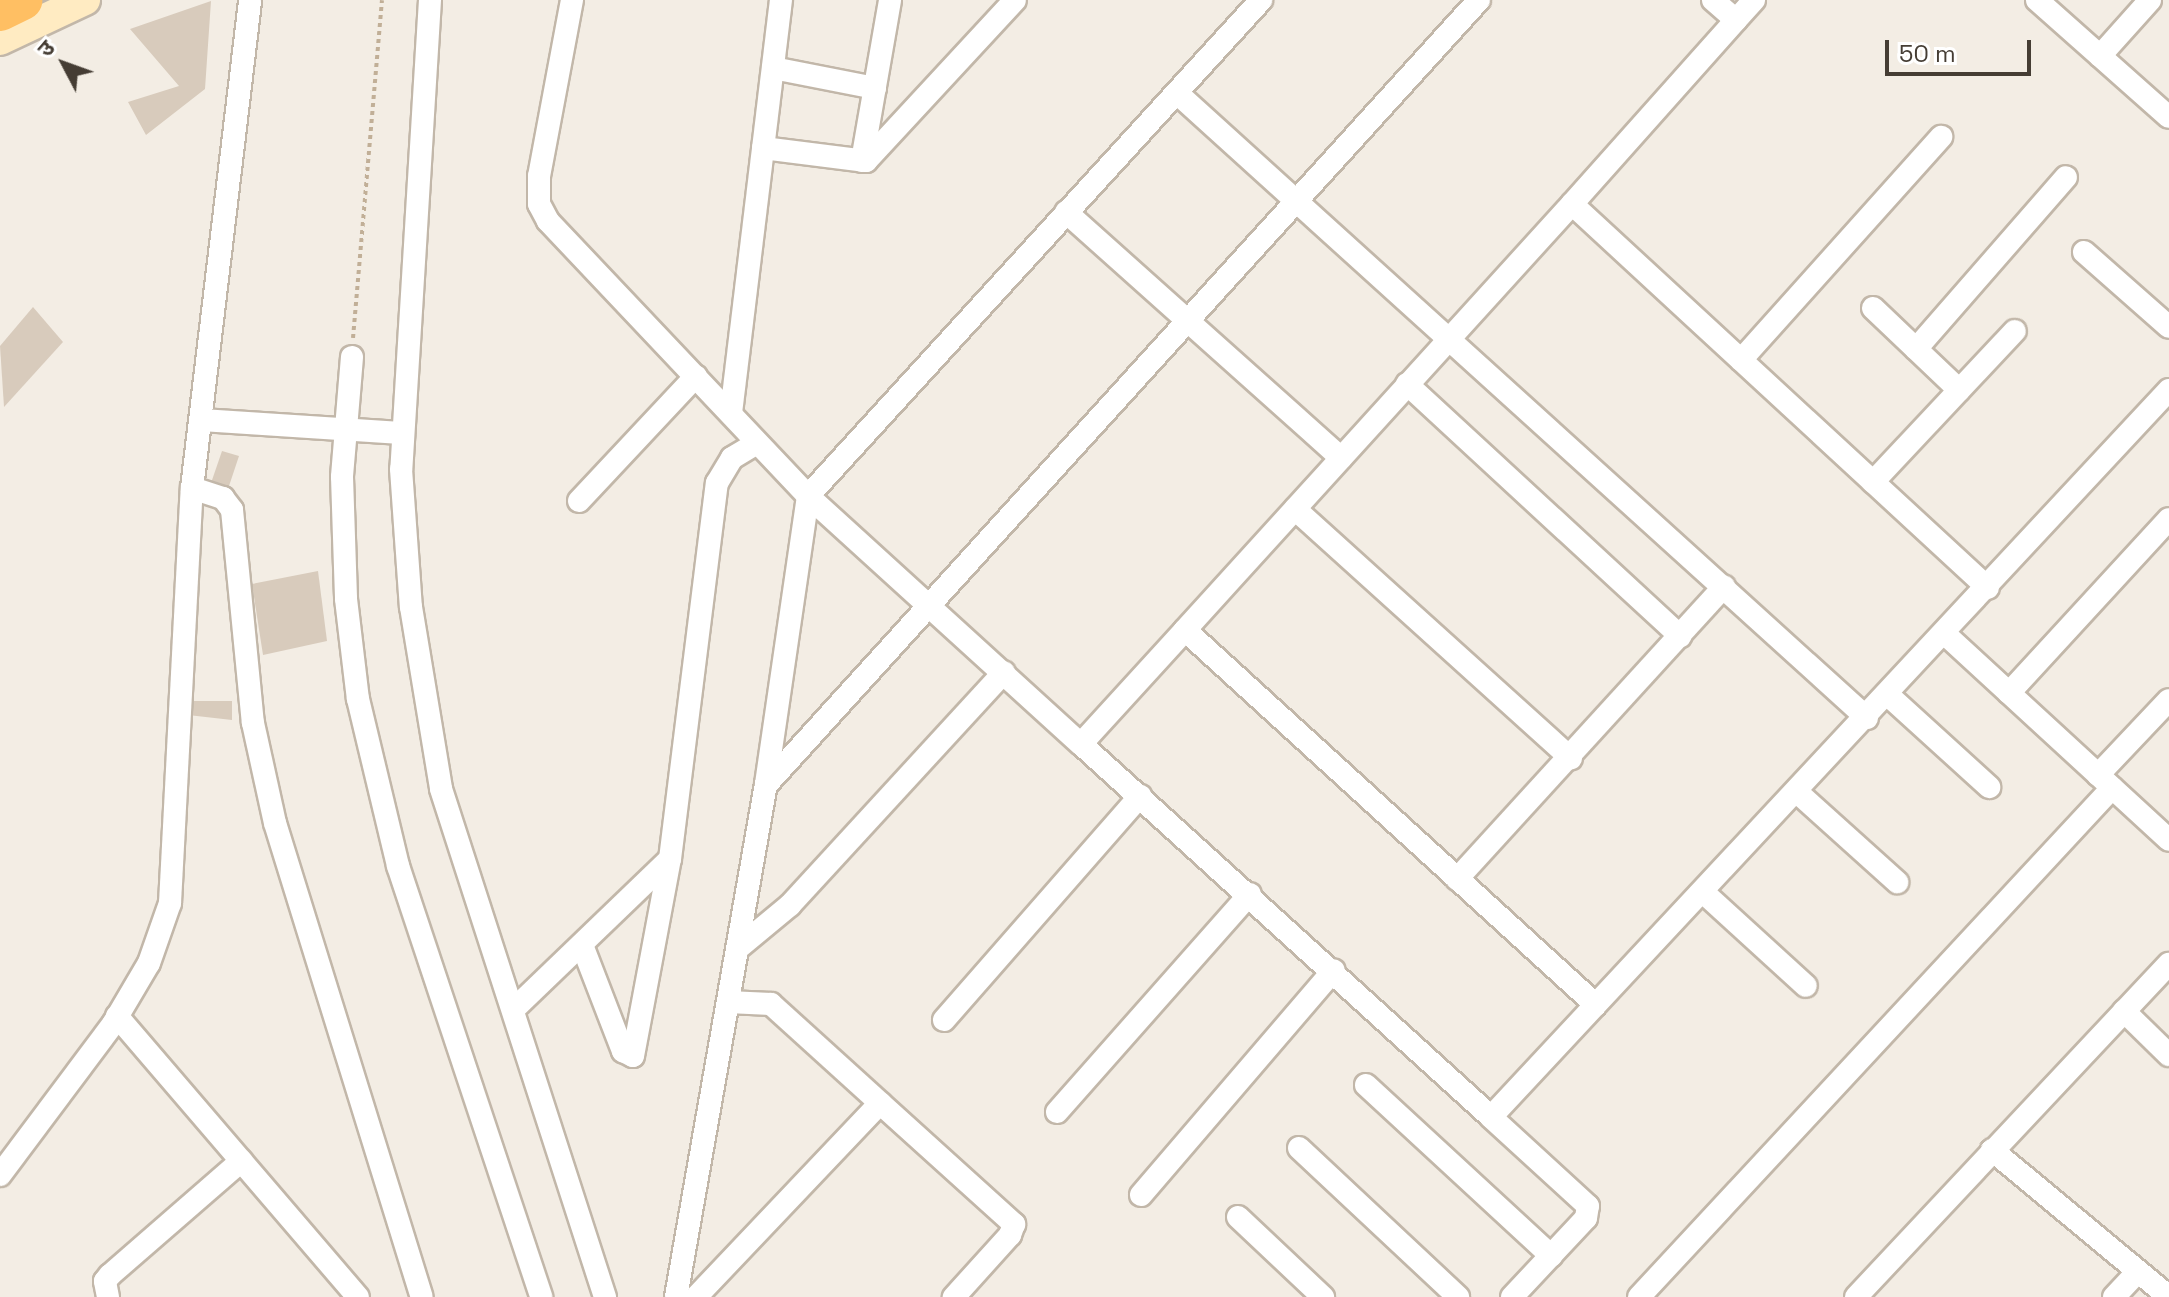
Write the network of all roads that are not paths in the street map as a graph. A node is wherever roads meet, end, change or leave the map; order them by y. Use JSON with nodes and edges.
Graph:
{"nodes":[{"id":1,"x":23,"y":0,"type":"edge"},
{"id":2,"x":85,"y":0,"type":"edge"},
{"id":3,"x":250,"y":0,"type":"edge"},
{"id":4,"x":430,"y":0,"type":"edge"},
{"id":5,"x":572,"y":0,"type":"edge"},
{"id":6,"x":781,"y":0,"type":"edge"},
{"id":7,"x":890,"y":0,"type":"edge"},
{"id":8,"x":1015,"y":0,"type":"edge"},
{"id":9,"x":1261,"y":0,"type":"edge"},
{"id":10,"x":1479,"y":0,"type":"edge"},
{"id":11,"x":1713,"y":0,"type":"edge"},
{"id":12,"x":1754,"y":0,"type":"edge"},
{"id":13,"x":2037,"y":0,"type":"edge"},
{"id":14,"x":2150,"y":0,"type":"edge"},
{"id":15,"x":0,"y":11,"type":"edge"},
{"id":16,"x":1736,"y":20,"type":"junction"},
{"id":17,"x":0,"y":40,"type":"edge"},
{"id":18,"x":2100,"y":56,"type":"junction"},
{"id":19,"x":773,"y":68,"type":"junction"},
{"id":20,"x":875,"y":88,"type":"junction"},
{"id":21,"x":1177,"y":93,"type":"junction"},
{"id":22,"x":2169,"y":117,"type":"edge"},
{"id":23,"x":1941,"y":137,"type":"dead end"},
{"id":24,"x":763,"y":148,"type":"junction"},
{"id":25,"x":862,"y":161,"type":"junction"},
{"id":26,"x":2066,"y":177,"type":"dead end"},
{"id":27,"x":1301,"y":201,"type":"junction"},
{"id":28,"x":1572,"y":204,"type":"junction"},
{"id":29,"x":1066,"y":212,"type":"junction"},
{"id":30,"x":2084,"y":252,"type":"dead end"},
{"id":31,"x":1873,"y":308,"type":"dead end"},
{"id":32,"x":1188,"y":323,"type":"junction"},
{"id":33,"x":2169,"y":327,"type":"edge"},
{"id":34,"x":2015,"y":331,"type":"dead end"},
{"id":35,"x":1450,"y":337,"type":"junction"},
{"id":36,"x":1916,"y":349,"type":"junction"},
{"id":37,"x":352,"y":357,"type":"road end"},
{"id":38,"x":1741,"y":360,"type":"junction"},
{"id":39,"x":696,"y":376,"type":"junction"},
{"id":40,"x":1407,"y":384,"type":"junction"},
{"id":41,"x":1959,"y":390,"type":"junction"},
{"id":42,"x":2169,"y":390,"type":"edge"},
{"id":43,"x":731,"y":413,"type":"junction"},
{"id":44,"x":201,"y":420,"type":"junction"},
{"id":45,"x":344,"y":428,"type":"junction"},
{"id":46,"x":384,"y":431,"type":"junction"},
{"id":47,"x":757,"y":443,"type":"junction"},
{"id":48,"x":1341,"y":458,"type":"junction"},
{"id":49,"x":1873,"y":482,"type":"junction"},
{"id":50,"x":192,"y":488,"type":"junction"},
{"id":51,"x":808,"y":496,"type":"junction"},
{"id":52,"x":579,"y":501,"type":"dead end"},
{"id":53,"x":1295,"y":509,"type":"junction"},
{"id":54,"x":2169,"y":519,"type":"edge"},
{"id":55,"x":1724,"y":587,"type":"junction"},
{"id":56,"x":1988,"y":588,"type":"junction"},
{"id":57,"x":928,"y":605,"type":"junction"},
{"id":58,"x":1185,"y":630,"type":"junction"},
{"id":59,"x":1945,"y":634,"type":"junction"},
{"id":60,"x":1680,"y":636,"type":"junction"},
{"id":61,"x":1004,"y":672,"type":"junction"},
{"id":62,"x":2009,"y":693,"type":"junction"},
{"id":63,"x":1888,"y":695,"type":"junction"},
{"id":64,"x":2169,"y":700,"type":"edge"},
{"id":65,"x":1867,"y":718,"type":"junction"},
{"id":66,"x":1081,"y":744,"type":"junction"},
{"id":67,"x":1571,"y":758,"type":"junction"},
{"id":68,"x":2105,"y":781,"type":"junction"},
{"id":69,"x":766,"y":784,"type":"junction"},
{"id":70,"x":1989,"y":787,"type":"dead end"},
{"id":71,"x":1797,"y":792,"type":"junction"},
{"id":72,"x":1140,"y":796,"type":"junction"},
{"id":73,"x":2169,"y":840,"type":"edge"},
{"id":74,"x":670,"y":859,"type":"junction"},
{"id":75,"x":1457,"y":879,"type":"junction"},
{"id":76,"x":1897,"y":882,"type":"dead end"},
{"id":77,"x":1703,"y":892,"type":"junction"},
{"id":78,"x":1250,"y":894,"type":"junction"},
{"id":79,"x":582,"y":945,"type":"junction"},
{"id":80,"x":737,"y":949,"type":"junction"},
{"id":81,"x":2169,"y":964,"type":"edge"},
{"id":82,"x":1334,"y":970,"type":"junction"},
{"id":83,"x":1806,"y":986,"type":"dead end"},
{"id":84,"x":728,"y":1002,"type":"junction"},
{"id":85,"x":1596,"y":1005,"type":"junction"},
{"id":86,"x":514,"y":1009,"type":"junction"},
{"id":87,"x":2124,"y":1011,"type":"junction"},
{"id":88,"x":117,"y":1016,"type":"junction"},
{"id":89,"x":944,"y":1020,"type":"dead end"},
{"id":90,"x":2169,"y":1055,"type":"edge"},
{"id":91,"x":1366,"y":1085,"type":"dead end"},
{"id":92,"x":880,"y":1103,"type":"junction"},
{"id":93,"x":1057,"y":1112,"type":"dead end"},
{"id":94,"x":1491,"y":1117,"type":"junction"},
{"id":95,"x":1299,"y":1148,"type":"dead end"},
{"id":96,"x":1992,"y":1150,"type":"junction"},
{"id":97,"x":241,"y":1161,"type":"junction"},
{"id":98,"x":0,"y":1175,"type":"edge"},
{"id":99,"x":1141,"y":1195,"type":"dead end"},
{"id":100,"x":1238,"y":1217,"type":"dead end"},
{"id":101,"x":1551,"y":1256,"type":"junction"},
{"id":102,"x":2137,"y":1272,"type":"junction"},
{"id":103,"x":705,"y":1294,"type":"edge"},
{"id":104,"x":108,"y":1297,"type":"edge"},
{"id":105,"x":358,"y":1297,"type":"edge"},
{"id":106,"x":422,"y":1297,"type":"edge"},
{"id":107,"x":541,"y":1297,"type":"edge"},
{"id":108,"x":605,"y":1297,"type":"edge"},
{"id":109,"x":676,"y":1297,"type":"edge"},
{"id":110,"x":954,"y":1297,"type":"edge"},
{"id":111,"x":1323,"y":1297,"type":"edge"},
{"id":112,"x":1458,"y":1297,"type":"edge"},
{"id":113,"x":1512,"y":1297,"type":"edge"},
{"id":114,"x":1639,"y":1297,"type":"edge"},
{"id":115,"x":1856,"y":1297,"type":"edge"},
{"id":116,"x":2114,"y":1297,"type":"edge"},
{"id":117,"x":2169,"y":1297,"type":"edge"}],
"edges":[{"from":1,"to":15,"type":"highway"},
{"from":2,"to":17,"type":"street"},
{"from":3,"to":44,"type":"street"},
{"from":4,"to":46,"type":"street"},
{"from":5,"to":39,"type":"street"},
{"from":6,"to":19,"type":"street"},
{"from":7,"to":20,"type":"street"},
{"from":8,"to":25,"type":"street"},
{"from":9,"to":21,"type":"street"},
{"from":10,"to":27,"type":"street"},
{"from":11,"to":16,"type":"street"},
{"from":12,"to":16,"type":"street"},
{"from":13,"to":18,"type":"street"},
{"from":14,"to":18,"type":"street"},
{"from":16,"to":28,"type":"street"},
{"from":18,"to":22,"type":"street"},
{"from":19,"to":20,"type":"street"},
{"from":19,"to":24,"type":"street"},
{"from":20,"to":25,"type":"street"},
{"from":21,"to":27,"type":"street"},
{"from":21,"to":29,"type":"street"},
{"from":23,"to":38,"type":"street"},
{"from":24,"to":25,"type":"street"},
{"from":24,"to":43,"type":"street"},
{"from":26,"to":36,"type":"street"},
{"from":27,"to":32,"type":"street"},
{"from":27,"to":35,"type":"street"},
{"from":28,"to":35,"type":"street"},
{"from":28,"to":38,"type":"street"},
{"from":29,"to":32,"type":"street"},
{"from":29,"to":51,"type":"street"},
{"from":30,"to":33,"type":"street"},
{"from":31,"to":36,"type":"street"},
{"from":32,"to":48,"type":"street"},
{"from":32,"to":57,"type":"street"},
{"from":34,"to":41,"type":"street"},
{"from":35,"to":40,"type":"street"},
{"from":35,"to":55,"type":"street"},
{"from":36,"to":41,"type":"street"},
{"from":37,"to":45,"type":"street"},
{"from":38,"to":49,"type":"street"},
{"from":39,"to":43,"type":"street"},
{"from":39,"to":52,"type":"street"},
{"from":40,"to":48,"type":"street"},
{"from":40,"to":60,"type":"street"},
{"from":41,"to":49,"type":"street"},
{"from":42,"to":56,"type":"street"},
{"from":43,"to":47,"type":"street"},
{"from":44,"to":45,"type":"street"},
{"from":44,"to":50,"type":"street"},
{"from":45,"to":46,"type":"street"},
{"from":45,"to":107,"type":"street"},
{"from":46,"to":86,"type":"street"},
{"from":47,"to":51,"type":"street"},
{"from":47,"to":74,"type":"street"},
{"from":48,"to":53,"type":"street"},
{"from":49,"to":56,"type":"street"},
{"from":50,"to":88,"type":"street"},
{"from":50,"to":106,"type":"street"},
{"from":51,"to":57,"type":"street"},
{"from":51,"to":69,"type":"street"},
{"from":53,"to":58,"type":"street"},
{"from":53,"to":67,"type":"street"},
{"from":54,"to":62,"type":"street"},
{"from":55,"to":60,"type":"street"},
{"from":55,"to":65,"type":"street"},
{"from":56,"to":59,"type":"street"},
{"from":57,"to":61,"type":"street"},
{"from":57,"to":69,"type":"street"},
{"from":58,"to":66,"type":"street"},
{"from":58,"to":75,"type":"street"},
{"from":59,"to":62,"type":"street"},
{"from":59,"to":63,"type":"street"},
{"from":60,"to":67,"type":"street"},
{"from":61,"to":66,"type":"street"},
{"from":61,"to":80,"type":"street"},
{"from":62,"to":68,"type":"street"},
{"from":63,"to":65,"type":"street"},
{"from":63,"to":70,"type":"street"},
{"from":64,"to":68,"type":"street"},
{"from":65,"to":71,"type":"street"},
{"from":66,"to":72,"type":"street"},
{"from":67,"to":75,"type":"street"},
{"from":68,"to":73,"type":"street"},
{"from":68,"to":114,"type":"street"},
{"from":69,"to":80,"type":"street"},
{"from":71,"to":76,"type":"street"},
{"from":71,"to":77,"type":"street"},
{"from":72,"to":78,"type":"street"},
{"from":72,"to":89,"type":"street"},
{"from":74,"to":79,"type":"street"},
{"from":74,"to":79,"type":"street"},
{"from":75,"to":85,"type":"street"},
{"from":77,"to":83,"type":"street"},
{"from":77,"to":85,"type":"street"},
{"from":78,"to":82,"type":"street"},
{"from":78,"to":93,"type":"street"},
{"from":79,"to":86,"type":"street"},
{"from":80,"to":84,"type":"street"},
{"from":81,"to":87,"type":"street"},
{"from":82,"to":94,"type":"street"},
{"from":82,"to":99,"type":"street"},
{"from":84,"to":92,"type":"street"},
{"from":84,"to":109,"type":"street"},
{"from":85,"to":94,"type":"street"},
{"from":86,"to":108,"type":"street"},
{"from":87,"to":90,"type":"street"},
{"from":87,"to":96,"type":"street"},
{"from":88,"to":97,"type":"street"},
{"from":88,"to":98,"type":"street"},
{"from":91,"to":101,"type":"street"},
{"from":92,"to":103,"type":"street"},
{"from":92,"to":110,"type":"street"},
{"from":94,"to":101,"type":"street"},
{"from":95,"to":112,"type":"street"},
{"from":96,"to":102,"type":"street"},
{"from":96,"to":115,"type":"street"},
{"from":97,"to":104,"type":"street"},
{"from":97,"to":105,"type":"street"},
{"from":100,"to":111,"type":"street"},
{"from":101,"to":113,"type":"street"},
{"from":102,"to":116,"type":"street"},
{"from":102,"to":117,"type":"street"}]}
